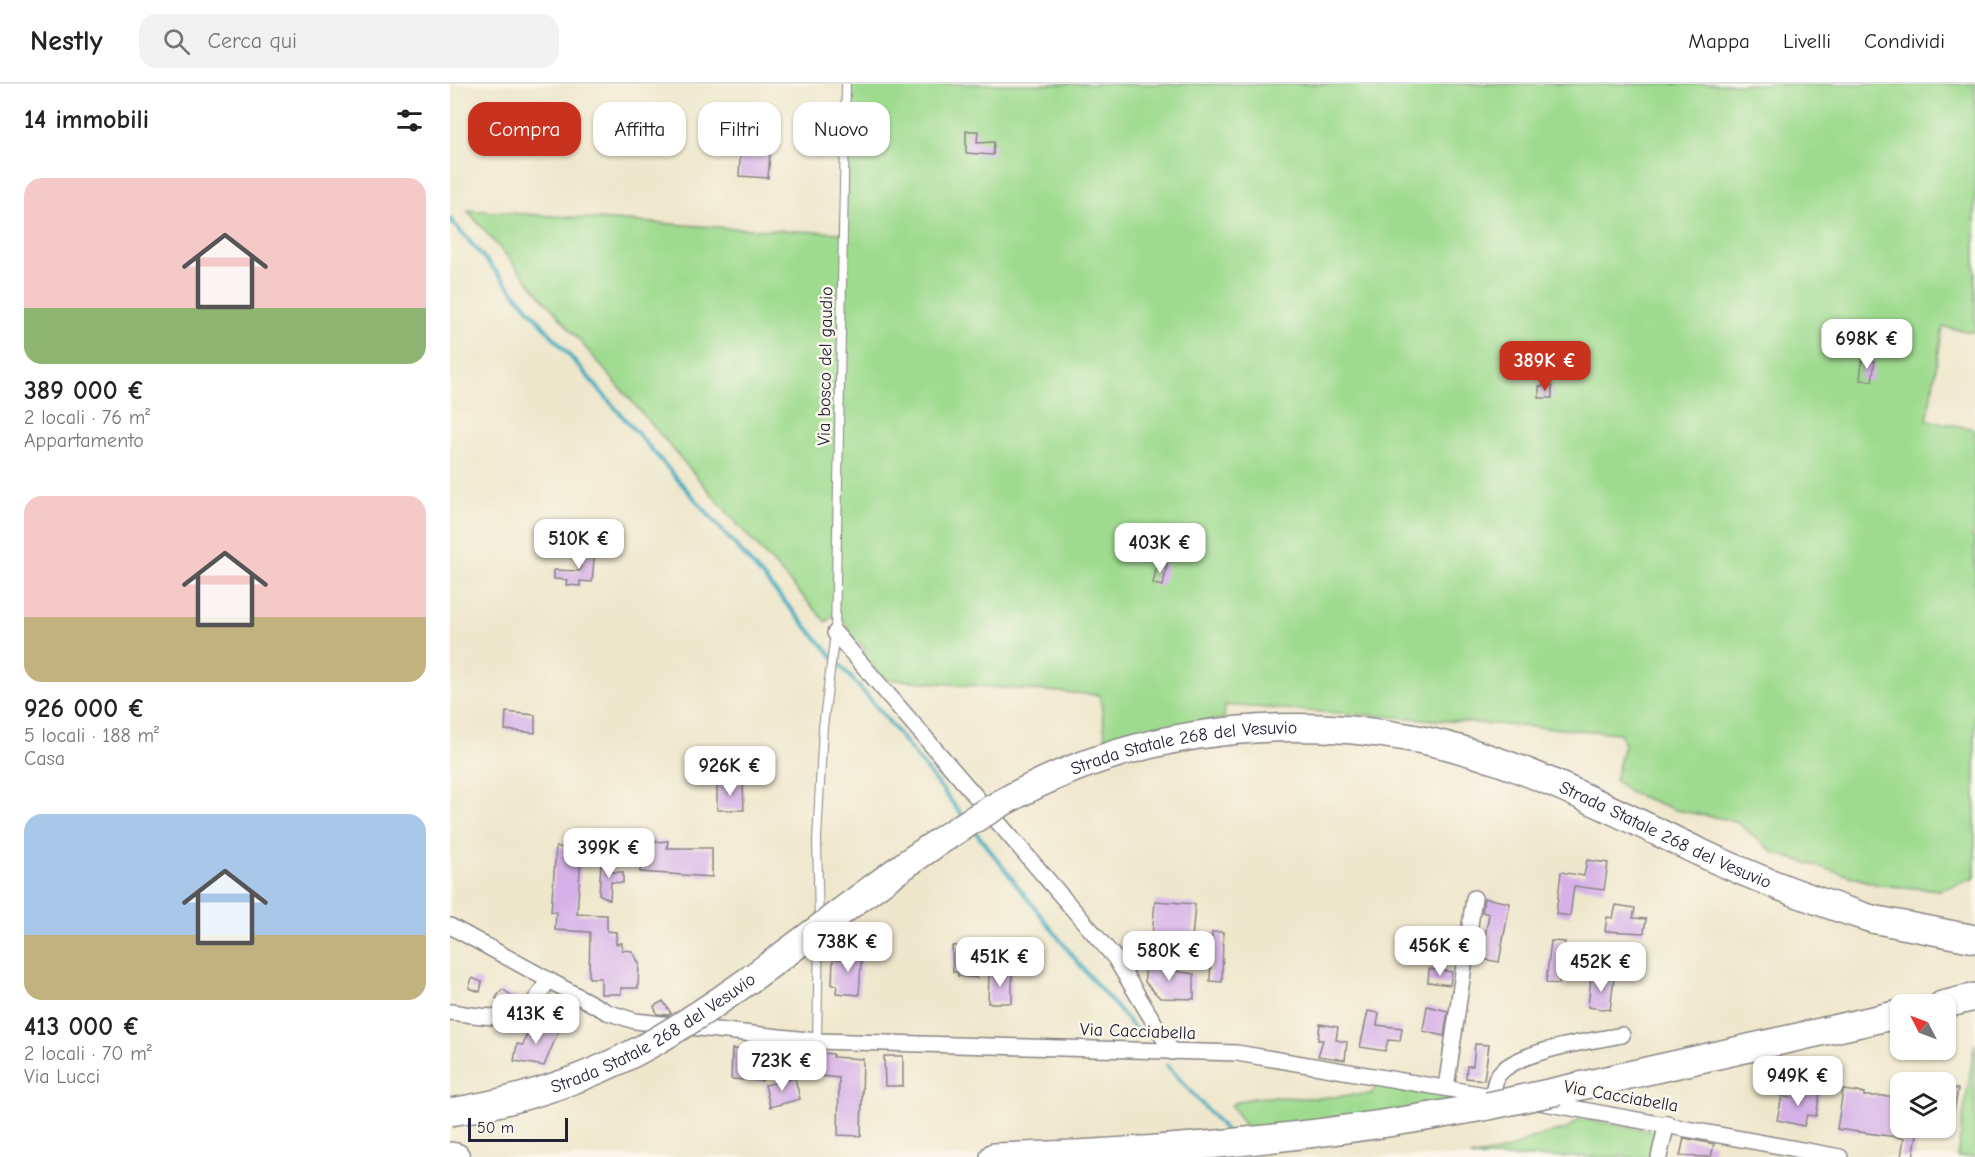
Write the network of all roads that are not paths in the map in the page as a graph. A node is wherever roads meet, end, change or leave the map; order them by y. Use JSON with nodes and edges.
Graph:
{"nodes":[{"id":1,"x":846,"y":84,"type":"edge"},
{"id":2,"x":833,"y":641,"type":"junction"},
{"id":3,"x":1474,"y":898,"type":"dead end"},
{"id":4,"x":450,"y":926,"type":"edge"},
{"id":5,"x":1975,"y":939,"type":"edge"},
{"id":6,"x":548,"y":980,"type":"junction"},
{"id":7,"x":1975,"y":998,"type":"edge"},
{"id":8,"x":1956,"y":1002,"type":"edge"},
{"id":9,"x":450,"y":1012,"type":"edge"},
{"id":10,"x":1890,"y":1016,"type":"edge"},
{"id":11,"x":1622,"y":1035,"type":"dead end"},
{"id":12,"x":817,"y":1041,"type":"junction"},
{"id":13,"x":1172,"y":1052,"type":"junction"},
{"id":14,"x":1446,"y":1088,"type":"junction"},
{"id":15,"x":1490,"y":1101,"type":"junction"},
{"id":16,"x":450,"y":1112,"type":"edge"},
{"id":17,"x":1667,"y":1123,"type":"junction"},
{"id":18,"x":450,"y":1156,"type":"edge"},
{"id":19,"x":456,"y":1157,"type":"edge"},
{"id":20,"x":994,"y":1157,"type":"edge"},
{"id":21,"x":1659,"y":1157,"type":"edge"},
{"id":22,"x":1840,"y":1157,"type":"edge"}],
"edges":[{"from":1,"to":2,"type":"lane","name":"Via bosco del gaudio"},
{"from":2,"to":12,"type":"lane","name":"Via bosco del gaudio"},
{"from":2,"to":13,"type":"street"},
{"from":3,"to":14,"type":"street"},
{"from":4,"to":6,"type":"street","name":"Via Cacciabella"},
{"from":5,"to":16,"type":"highway","name":"Strada Statale 268 del Vesuvio","bridge":true},
{"from":6,"to":9,"type":"street"},
{"from":6,"to":12,"type":"street","name":"Via Cacciabella"},
{"from":7,"to":8,"type":"highway"},
{"from":10,"to":15,"type":"highway","bridge":true},
{"from":11,"to":15,"type":"street"},
{"from":12,"to":13,"type":"street","name":"Via Cacciabella"},
{"from":13,"to":14,"type":"street","name":"Via Cacciabella"},
{"from":14,"to":15,"type":"street","name":"Via Cacciabella"},
{"from":15,"to":17,"type":"street","name":"Via Cacciabella"},
{"from":15,"to":20,"type":"highway"},
{"from":17,"to":21,"type":"street"},
{"from":17,"to":22,"type":"street","name":"Via Cacciabella"},
{"from":18,"to":19,"type":"highway"}]}
